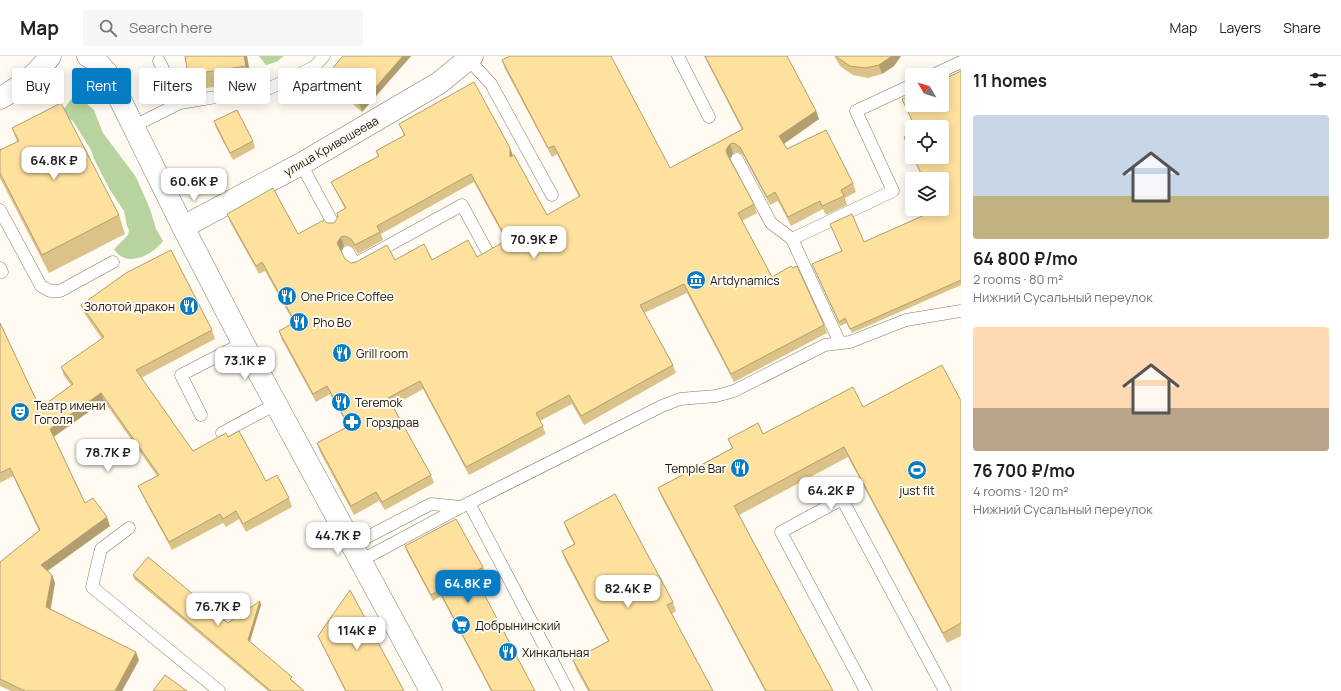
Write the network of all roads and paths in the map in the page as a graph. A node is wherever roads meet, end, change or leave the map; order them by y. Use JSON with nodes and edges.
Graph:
{"nodes":[{"id":1,"x":50,"y":56,"type":"edge"},
{"id":2,"x":88,"y":56,"type":"edge"},
{"id":3,"x":324,"y":56,"type":"edge"},
{"id":4,"x":678,"y":56,"type":"edge"},
{"id":5,"x":471,"y":58,"type":"edge"},
{"id":6,"x":159,"y":61,"type":"dead end"},
{"id":7,"x":961,"y":62,"type":"edge"},
{"id":8,"x":162,"y":68,"type":"edge"},
{"id":9,"x":948,"y":68,"type":"edge"},
{"id":10,"x":905,"y":88,"type":"edge"},
{"id":11,"x":0,"y":98,"type":"edge"},
{"id":12,"x":206,"y":99,"type":"edge"},
{"id":13,"x":178,"y":104,"type":"edge"},
{"id":14,"x":709,"y":117,"type":"dead end"},
{"id":15,"x":134,"y":126,"type":"junction"},
{"id":16,"x":737,"y":159,"type":"edge"},
{"id":17,"x":301,"y":164,"type":"junction"},
{"id":18,"x":552,"y":195,"type":"dead end"},
{"id":19,"x":0,"y":210,"type":"edge"},
{"id":20,"x":334,"y":225,"type":"edge"},
{"id":21,"x":183,"y":227,"type":"junction"},
{"id":22,"x":792,"y":239,"type":"junction"},
{"id":23,"x":487,"y":251,"type":"edge"},
{"id":24,"x":348,"y":252,"type":"edge"},
{"id":25,"x":113,"y":262,"type":"dead end"},
{"id":26,"x":961,"y":311,"type":"edge"},
{"id":27,"x":243,"y":343,"type":"junction"},
{"id":28,"x":840,"y":343,"type":"junction"},
{"id":29,"x":276,"y":404,"type":"junction"},
{"id":30,"x":201,"y":415,"type":"dead end"},
{"id":31,"x":222,"y":434,"type":"edge"},
{"id":32,"x":465,"y":505,"type":"junction"},
{"id":33,"x":129,"y":528,"type":"dead end"},
{"id":34,"x":356,"y":553,"type":"junction"},
{"id":35,"x":219,"y":691,"type":"edge"},
{"id":36,"x":431,"y":691,"type":"edge"},
{"id":37,"x":568,"y":691,"type":"edge"},
{"id":38,"x":866,"y":691,"type":"edge"},
{"id":39,"x":945,"y":691,"type":"edge"}],
"edges":[{"from":1,"to":11,"type":"street"},
{"from":2,"to":15,"type":"street"},
{"from":3,"to":12,"type":"lane"},
{"from":4,"to":14,"type":"lane"},
{"from":5,"to":17,"type":"street","name":"улица Кривошеева"},
{"from":5,"to":18,"type":"lane"},
{"from":6,"to":8,"type":"lane"},
{"from":7,"to":9,"type":"lane"},
{"from":10,"to":22,"type":"lane"},
{"from":13,"to":15,"type":"lane"},
{"from":15,"to":21,"type":"street"},
{"from":16,"to":22,"type":"lane"},
{"from":17,"to":20,"type":"lane"},
{"from":17,"to":21,"type":"street","name":"улица Кривошеева"},
{"from":19,"to":25,"type":"lane"},
{"from":21,"to":27,"type":"street"},
{"from":22,"to":28,"type":"lane"},
{"from":23,"to":24,"type":"lane"},
{"from":26,"to":28,"type":"lane"},
{"from":27,"to":29,"type":"street"},
{"from":27,"to":30,"type":"lane"},
{"from":28,"to":32,"type":"lane"},
{"from":29,"to":31,"type":"lane"},
{"from":29,"to":34,"type":"street"},
{"from":32,"to":34,"type":"lane"},
{"from":32,"to":34,"type":"lane"},
{"from":32,"to":37,"type":"lane"},
{"from":33,"to":35,"type":"lane"},
{"from":34,"to":36,"type":"street"},
{"from":38,"to":39,"type":"lane"}]}
